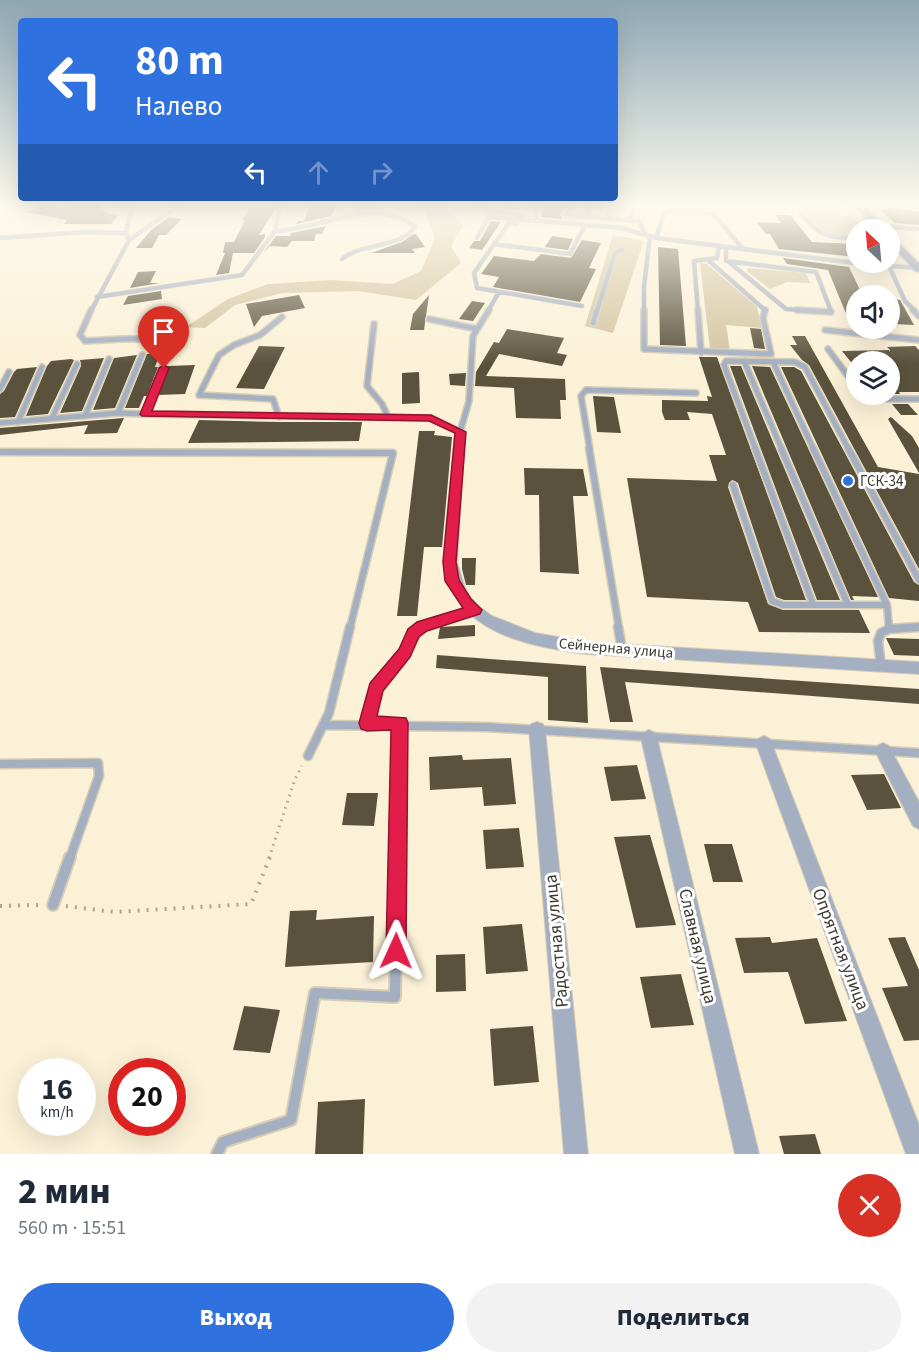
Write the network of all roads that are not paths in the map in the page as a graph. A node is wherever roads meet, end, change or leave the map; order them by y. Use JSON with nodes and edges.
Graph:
{"nodes":[{"id":1,"x":120,"y":257,"type":"edge"},
{"id":2,"x":256,"y":257,"type":"edge"},
{"id":3,"x":485,"y":257,"type":"edge"},
{"id":4,"x":614,"y":257,"type":"edge"},
{"id":5,"x":648,"y":257,"type":"edge"},
{"id":6,"x":717,"y":257,"type":"edge"},
{"id":7,"x":725,"y":257,"type":"edge"},
{"id":8,"x":810,"y":257,"type":"edge"},
{"id":9,"x":908,"y":257,"type":"edge"},
{"id":10,"x":708,"y":260,"type":"junction"},
{"id":11,"x":846,"y":261,"type":"edge"},
{"id":12,"x":729,"y":262,"type":"junction"},
{"id":13,"x":900,"y":267,"type":"edge"},
{"id":14,"x":919,"y":269,"type":"edge"},
{"id":15,"x":892,"y":273,"type":"edge"},
{"id":16,"x":499,"y":292,"type":"junction"},
{"id":17,"x":98,"y":297,"type":"junction"},
{"id":18,"x":582,"y":306,"type":"dead end"},
{"id":19,"x":919,"y":316,"type":"edge"},
{"id":20,"x":282,"y":317,"type":"dead end"},
{"id":21,"x":429,"y":319,"type":"dead end"},
{"id":22,"x":593,"y":323,"type":"dead end"},
{"id":23,"x":374,"y":324,"type":"dead end"},
{"id":24,"x":477,"y":329,"type":"junction"},
{"id":25,"x":825,"y":330,"type":"dead end"},
{"id":26,"x":919,"y":340,"type":"edge"},
{"id":27,"x":760,"y":348,"type":"dead end"},
{"id":28,"x":828,"y":349,"type":"dead end"},
{"id":29,"x":701,"y":353,"type":"junction"},
{"id":30,"x":142,"y":355,"type":"dead end"},
{"id":31,"x":762,"y":356,"type":"junction"},
{"id":32,"x":109,"y":359,"type":"dead end"},
{"id":33,"x":744,"y":361,"type":"junction"},
{"id":34,"x":773,"y":362,"type":"junction"},
{"id":35,"x":76,"y":364,"type":"dead end"},
{"id":36,"x":42,"y":367,"type":"dead end"},
{"id":37,"x":9,"y":372,"type":"dead end"},
{"id":38,"x":846,"y":373,"type":"edge"},
{"id":39,"x":0,"y":389,"type":"edge"},
{"id":40,"x":696,"y":393,"type":"dead end"},
{"id":41,"x":900,"y":399,"type":"edge"},
{"id":42,"x":919,"y":399,"type":"edge"},
{"id":43,"x":118,"y":413,"type":"junction"},
{"id":44,"x":146,"y":414,"type":"junction"},
{"id":45,"x":85,"y":416,"type":"junction"},
{"id":46,"x":279,"y":417,"type":"junction"},
{"id":47,"x":388,"y":417,"type":"junction"},
{"id":48,"x":52,"y":418,"type":"junction"},
{"id":49,"x":18,"y":422,"type":"junction"},
{"id":50,"x":0,"y":423,"type":"edge"},
{"id":51,"x":460,"y":432,"type":"junction"},
{"id":52,"x":0,"y":452,"type":"edge"},
{"id":53,"x":733,"y":485,"type":"dead end"},
{"id":54,"x":919,"y":580,"type":"edge"},
{"id":55,"x":813,"y":604,"type":"junction"},
{"id":56,"x":848,"y":605,"type":"junction"},
{"id":57,"x":887,"y":605,"type":"junction"},
{"id":58,"x":475,"y":610,"type":"junction"},
{"id":59,"x":919,"y":627,"type":"edge"},
{"id":60,"x":890,"y":629,"type":"junction"},
{"id":61,"x":622,"y":649,"type":"junction"},
{"id":62,"x":881,"y":666,"type":"junction"},
{"id":63,"x":919,"y":668,"type":"edge"},
{"id":64,"x":367,"y":723,"type":"junction"},
{"id":65,"x":400,"y":723,"type":"junction"},
{"id":66,"x":322,"y":725,"type":"junction"},
{"id":67,"x":537,"y":729,"type":"junction"},
{"id":68,"x":649,"y":738,"type":"junction"},
{"id":69,"x":764,"y":744,"type":"junction"},
{"id":70,"x":883,"y":751,"type":"junction"},
{"id":71,"x":919,"y":753,"type":"edge"},
{"id":72,"x":308,"y":756,"type":"road end"},
{"id":73,"x":0,"y":764,"type":"edge"},
{"id":74,"x":919,"y":820,"type":"edge"},
{"id":75,"x":53,"y":905,"type":"road end"},
{"id":76,"x":217,"y":1154,"type":"edge"},
{"id":77,"x":576,"y":1154,"type":"edge"},
{"id":78,"x":747,"y":1154,"type":"edge"},
{"id":79,"x":918,"y":1154,"type":"edge"}],
"edges":[{"from":1,"to":17,"type":"lane"},
{"from":2,"to":17,"type":"lane"},
{"from":3,"to":16,"type":"lane"},
{"from":4,"to":22,"type":"lane"},
{"from":5,"to":29,"type":"lane"},
{"from":6,"to":10,"type":"lane"},
{"from":7,"to":12,"type":"lane"},
{"from":8,"to":11,"type":"lane"},
{"from":9,"to":14,"type":"street"},
{"from":10,"to":29,"type":"lane"},
{"from":10,"to":31,"type":"lane"},
{"from":12,"to":12,"type":"lane"},
{"from":13,"to":14,"type":"lane"},
{"from":15,"to":19,"type":"lane"},
{"from":16,"to":18,"type":"lane"},
{"from":16,"to":24,"type":"lane"},
{"from":17,"to":44,"type":"lane"},
{"from":20,"to":46,"type":"lane"},
{"from":21,"to":24,"type":"lane"},
{"from":23,"to":47,"type":"lane"},
{"from":24,"to":51,"type":"lane"},
{"from":25,"to":26,"type":"lane"},
{"from":27,"to":31,"type":"lane"},
{"from":28,"to":38,"type":"lane"},
{"from":29,"to":31,"type":"lane"},
{"from":30,"to":43,"type":"lane"},
{"from":32,"to":45,"type":"lane"},
{"from":33,"to":34,"type":"lane"},
{"from":33,"to":55,"type":"lane"},
{"from":33,"to":56,"type":"lane"},
{"from":34,"to":54,"type":"lane"},
{"from":34,"to":57,"type":"lane"},
{"from":35,"to":48,"type":"lane"},
{"from":36,"to":49,"type":"lane"},
{"from":37,"to":39,"type":"lane"},
{"from":40,"to":61,"type":"lane"},
{"from":41,"to":42,"type":"lane"},
{"from":43,"to":44,"type":"lane"},
{"from":43,"to":45,"type":"lane"},
{"from":44,"to":46,"type":"lane"},
{"from":45,"to":48,"type":"lane"},
{"from":46,"to":47,"type":"lane"},
{"from":47,"to":51,"type":"lane"},
{"from":48,"to":49,"type":"lane"},
{"from":49,"to":50,"type":"lane"},
{"from":51,"to":58,"type":"street","name":"Сейнерная улица"},
{"from":52,"to":66,"type":"lane"},
{"from":53,"to":55,"type":"lane"},
{"from":55,"to":56,"type":"lane"},
{"from":56,"to":57,"type":"lane"},
{"from":57,"to":60,"type":"lane"},
{"from":58,"to":61,"type":"street","name":"Сейнерная улица"},
{"from":58,"to":64,"type":"lane"},
{"from":59,"to":60,"type":"lane"},
{"from":60,"to":62,"type":"lane"},
{"from":61,"to":62,"type":"street","name":"Сейнерная улица"},
{"from":62,"to":63,"type":"street","name":"Сейнерная улица"},
{"from":64,"to":65,"type":"lane"},
{"from":64,"to":66,"type":"lane"},
{"from":65,"to":67,"type":"lane"},
{"from":65,"to":76,"type":"lane"},
{"from":66,"to":72,"type":"lane"},
{"from":67,"to":68,"type":"lane"},
{"from":67,"to":77,"type":"street","name":"Радостная улица"},
{"from":68,"to":69,"type":"lane"},
{"from":68,"to":78,"type":"street","name":"Славная улица"},
{"from":69,"to":70,"type":"lane"},
{"from":69,"to":79,"type":"street","name":"Опрятная улица"},
{"from":70,"to":71,"type":"lane"},
{"from":70,"to":74,"type":"street"},
{"from":73,"to":75,"type":"lane"}]}
